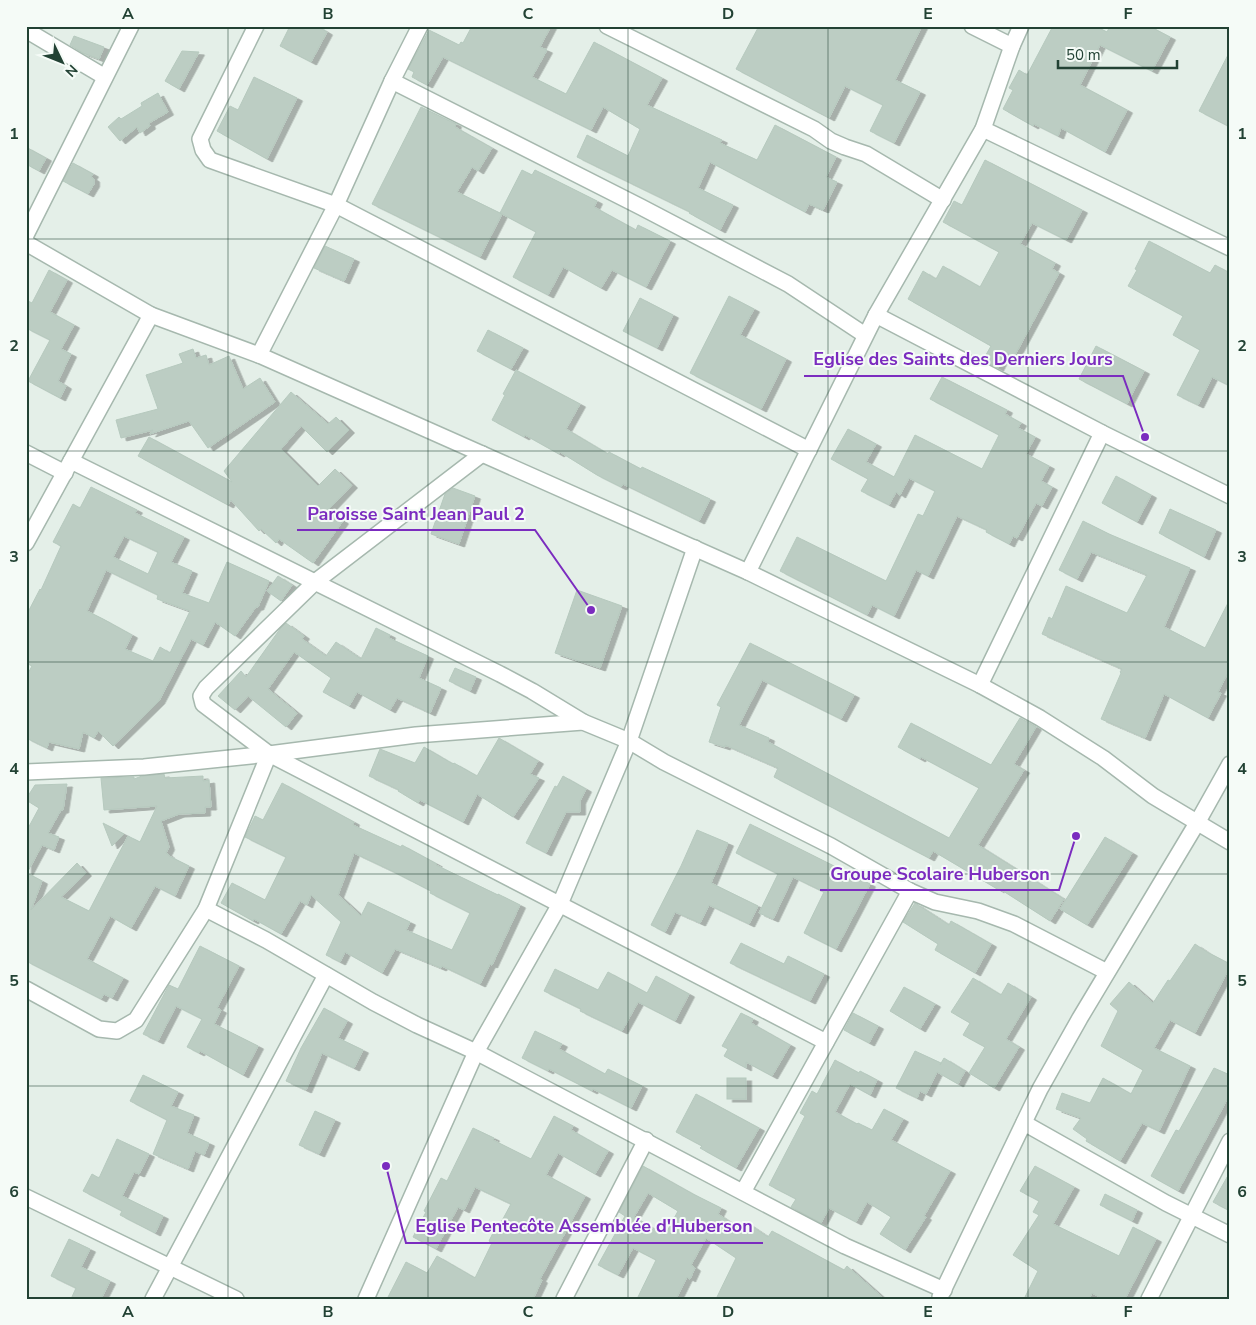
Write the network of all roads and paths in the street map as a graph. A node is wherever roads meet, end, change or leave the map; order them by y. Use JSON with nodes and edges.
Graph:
{"nodes":[{"id":1,"x":130,"y":26,"type":"edge"},
{"id":2,"x":256,"y":26,"type":"edge"},
{"id":3,"x":420,"y":26,"type":"edge"},
{"id":4,"x":607,"y":26,"type":"edge"},
{"id":5,"x":972,"y":26,"type":"edge"},
{"id":6,"x":1021,"y":26,"type":"edge"},
{"id":7,"x":26,"y":30,"type":"edge"},
{"id":8,"x":1012,"y":46,"type":"junction"},
{"id":9,"x":105,"y":77,"type":"junction"},
{"id":10,"x":392,"y":80,"type":"junction"},
{"id":11,"x":983,"y":129,"type":"junction"},
{"id":12,"x":943,"y":200,"type":"junction"},
{"id":13,"x":336,"y":205,"type":"junction"},
{"id":14,"x":26,"y":235,"type":"edge"},
{"id":15,"x":26,"y":243,"type":"edge"},
{"id":16,"x":1230,"y":248,"type":"edge"},
{"id":17,"x":151,"y":315,"type":"junction"},
{"id":18,"x":876,"y":315,"type":"junction"},
{"id":19,"x":865,"y":335,"type":"junction"},
{"id":20,"x":259,"y":355,"type":"junction"},
{"id":21,"x":1102,"y":433,"type":"junction"},
{"id":22,"x":809,"y":450,"type":"junction"},
{"id":23,"x":26,"y":453,"type":"edge"},
{"id":24,"x":482,"y":454,"type":"junction"},
{"id":25,"x":68,"y":467,"type":"junction"},
{"id":26,"x":1230,"y":496,"type":"edge"},
{"id":27,"x":26,"y":543,"type":"edge"},
{"id":28,"x":695,"y":548,"type":"junction"},
{"id":29,"x":748,"y":572,"type":"junction"},
{"id":30,"x":315,"y":582,"type":"junction"},
{"id":31,"x":980,"y":685,"type":"junction"},
{"id":32,"x":583,"y":722,"type":"junction"},
{"id":33,"x":629,"y":740,"type":"junction"},
{"id":34,"x":269,"y":754,"type":"junction"},
{"id":35,"x":1230,"y":764,"type":"edge"},
{"id":36,"x":26,"y":772,"type":"edge"},
{"id":37,"x":1196,"y":823,"type":"junction"},
{"id":38,"x":1230,"y":842,"type":"edge"},
{"id":39,"x":910,"y":891,"type":"junction"},
{"id":40,"x":560,"y":904,"type":"junction"},
{"id":41,"x":206,"y":909,"type":"junction"},
{"id":42,"x":1107,"y":972,"type":"junction"},
{"id":43,"x":326,"y":974,"type":"junction"},
{"id":44,"x":26,"y":989,"type":"edge"},
{"id":45,"x":826,"y":1042,"type":"junction"},
{"id":46,"x":476,"y":1052,"type":"junction"},
{"id":47,"x":1024,"y":1123,"type":"junction"},
{"id":48,"x":646,"y":1140,"type":"junction"},
{"id":49,"x":1230,"y":1141,"type":"edge"},
{"id":50,"x":743,"y":1192,"type":"junction"},
{"id":51,"x":26,"y":1197,"type":"edge"},
{"id":52,"x":1191,"y":1216,"type":"junction"},
{"id":53,"x":1230,"y":1235,"type":"edge"},
{"id":54,"x":170,"y":1267,"type":"junction"},
{"id":55,"x":942,"y":1294,"type":"edge"},
{"id":56,"x":570,"y":1297,"type":"edge"},
{"id":57,"x":154,"y":1299,"type":"edge"},
{"id":58,"x":236,"y":1299,"type":"edge"},
{"id":59,"x":366,"y":1299,"type":"edge"},
{"id":60,"x":1149,"y":1299,"type":"edge"}],
"edges":[{"from":1,"to":9,"type":"street"},
{"from":2,"to":13,"type":"street"},
{"from":3,"to":10,"type":"street"},
{"from":4,"to":12,"type":"street"},
{"from":5,"to":8,"type":"street"},
{"from":6,"to":8,"type":"street"},
{"from":7,"to":9,"type":"street"},
{"from":8,"to":11,"type":"street"},
{"from":9,"to":14,"type":"street"},
{"from":10,"to":13,"type":"street"},
{"from":10,"to":19,"type":"street"},
{"from":11,"to":12,"type":"street"},
{"from":11,"to":16,"type":"street"},
{"from":12,"to":18,"type":"street"},
{"from":13,"to":20,"type":"street"},
{"from":13,"to":22,"type":"street"},
{"from":15,"to":17,"type":"street"},
{"from":17,"to":20,"type":"street"},
{"from":17,"to":25,"type":"street"},
{"from":18,"to":19,"type":"street"},
{"from":18,"to":21,"type":"street"},
{"from":19,"to":22,"type":"street"},
{"from":20,"to":24,"type":"street"},
{"from":21,"to":26,"type":"street"},
{"from":21,"to":31,"type":"street"},
{"from":22,"to":29,"type":"street"},
{"from":23,"to":25,"type":"street"},
{"from":24,"to":28,"type":"street"},
{"from":24,"to":30,"type":"street"},
{"from":25,"to":27,"type":"street"},
{"from":25,"to":30,"type":"street"},
{"from":28,"to":29,"type":"street"},
{"from":28,"to":33,"type":"street"},
{"from":29,"to":31,"type":"street"},
{"from":30,"to":32,"type":"street"},
{"from":30,"to":34,"type":"street"},
{"from":31,"to":37,"type":"street"},
{"from":32,"to":33,"type":"street"},
{"from":32,"to":34,"type":"street"},
{"from":33,"to":39,"type":"street"},
{"from":33,"to":40,"type":"street"},
{"from":34,"to":36,"type":"street"},
{"from":34,"to":40,"type":"street"},
{"from":34,"to":41,"type":"street"},
{"from":35,"to":37,"type":"street"},
{"from":37,"to":38,"type":"street"},
{"from":37,"to":42,"type":"street"},
{"from":39,"to":42,"type":"street"},
{"from":39,"to":45,"type":"street"},
{"from":40,"to":45,"type":"street"},
{"from":40,"to":46,"type":"street"},
{"from":41,"to":43,"type":"street"},
{"from":41,"to":44,"type":"street"},
{"from":42,"to":47,"type":"street"},
{"from":43,"to":46,"type":"street"},
{"from":43,"to":54,"type":"street"},
{"from":45,"to":50,"type":"street"},
{"from":46,"to":48,"type":"street"},
{"from":46,"to":59,"type":"street"},
{"from":47,"to":52,"type":"street"},
{"from":47,"to":55,"type":"street"},
{"from":48,"to":50,"type":"street"},
{"from":48,"to":56,"type":"street"},
{"from":49,"to":52,"type":"street"},
{"from":50,"to":55,"type":"street"},
{"from":51,"to":54,"type":"street"},
{"from":52,"to":53,"type":"street"},
{"from":52,"to":60,"type":"street"},
{"from":54,"to":57,"type":"street"},
{"from":54,"to":58,"type":"street"}]}
